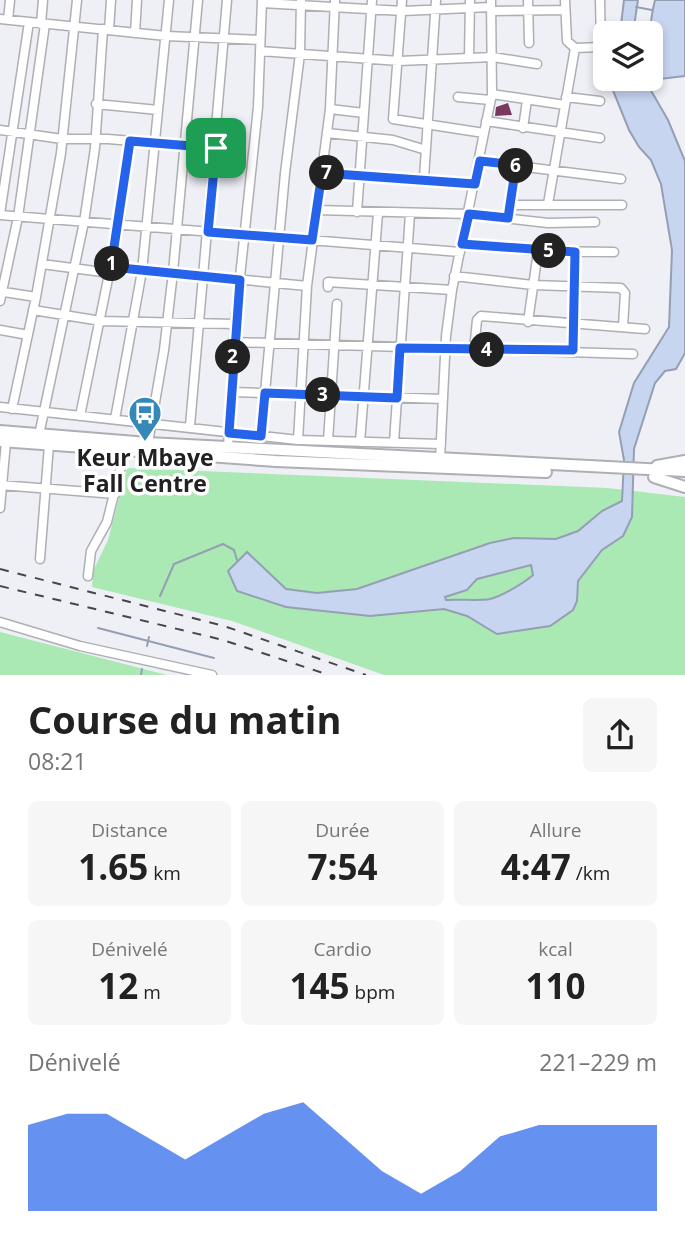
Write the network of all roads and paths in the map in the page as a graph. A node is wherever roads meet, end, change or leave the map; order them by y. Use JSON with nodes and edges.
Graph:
{"nodes":[{"id":1,"x":10,"y":0,"type":"edge"},
{"id":2,"x":43,"y":0,"type":"edge"},
{"id":3,"x":77,"y":0,"type":"edge"},
{"id":4,"x":111,"y":0,"type":"edge"},
{"id":5,"x":136,"y":0,"type":"edge"},
{"id":6,"x":169,"y":0,"type":"edge"},
{"id":7,"x":198,"y":0,"type":"edge"},
{"id":8,"x":227,"y":0,"type":"edge"},
{"id":9,"x":372,"y":0,"type":"edge"},
{"id":10,"x":402,"y":0,"type":"edge"},
{"id":11,"x":528,"y":0,"type":"edge"},
{"id":12,"x":565,"y":0,"type":"edge"},
{"id":13,"x":600,"y":0,"type":"edge"},
{"id":14,"x":262,"y":2,"type":"edge"},
{"id":15,"x":301,"y":2,"type":"edge"},
{"id":16,"x":335,"y":4,"type":"edge"},
{"id":17,"x":470,"y":4,"type":"edge"},
{"id":18,"x":436,"y":5,"type":"edge"},
{"id":19,"x":491,"y":6,"type":"edge"},
{"id":20,"x":372,"y":10,"type":"junction"},
{"id":21,"x":528,"y":10,"type":"junction"},
{"id":22,"x":565,"y":10,"type":"junction"},
{"id":23,"x":403,"y":11,"type":"junction"},
{"id":24,"x":4,"y":19,"type":"edge"},
{"id":25,"x":29,"y":22,"type":"junction"},
{"id":26,"x":43,"y":24,"type":"junction"},
{"id":27,"x":74,"y":27,"type":"junction"},
{"id":28,"x":106,"y":30,"type":"junction"},
{"id":29,"x":135,"y":33,"type":"junction"},
{"id":30,"x":166,"y":36,"type":"junction"},
{"id":31,"x":195,"y":38,"type":"junction"},
{"id":32,"x":223,"y":39,"type":"junction"},
{"id":33,"x":260,"y":40,"type":"junction"},
{"id":34,"x":529,"y":43,"type":"dead end"},
{"id":35,"x":576,"y":48,"type":"junction"},
{"id":36,"x":260,"y":51,"type":"junction"},
{"id":37,"x":300,"y":54,"type":"junction"},
{"id":38,"x":493,"y":57,"type":"junction"},
{"id":39,"x":334,"y":58,"type":"junction"},
{"id":40,"x":469,"y":58,"type":"junction"},
{"id":41,"x":369,"y":59,"type":"junction"},
{"id":42,"x":432,"y":60,"type":"junction"},
{"id":43,"x":399,"y":61,"type":"junction"},
{"id":44,"x":537,"y":64,"type":"dead end"},
{"id":45,"x":458,"y":97,"type":"dead end"},
{"id":46,"x":491,"y":97,"type":"junction"},
{"id":47,"x":527,"y":100,"type":"junction"},
{"id":48,"x":566,"y":101,"type":"junction"},
{"id":49,"x":600,"y":101,"type":"dead end"},
{"id":50,"x":96,"y":104,"type":"junction"},
{"id":51,"x":158,"y":110,"type":"junction"},
{"id":52,"x":330,"y":110,"type":"junction"},
{"id":53,"x":363,"y":113,"type":"junction"},
{"id":54,"x":486,"y":121,"type":"junction"},
{"id":55,"x":428,"y":126,"type":"junction"},
{"id":56,"x":523,"y":128,"type":"junction"},
{"id":57,"x":0,"y":130,"type":"edge"},
{"id":58,"x":12,"y":132,"type":"junction"},
{"id":59,"x":327,"y":133,"type":"junction"},
{"id":60,"x":484,"y":133,"type":"junction"},
{"id":61,"x":561,"y":133,"type":"junction"},
{"id":62,"x":30,"y":135,"type":"junction"},
{"id":63,"x":361,"y":137,"type":"junction"},
{"id":64,"x":600,"y":138,"type":"dead end"},
{"id":65,"x":62,"y":139,"type":"junction"},
{"id":66,"x":94,"y":139,"type":"junction"},
{"id":67,"x":130,"y":141,"type":"junction"},
{"id":68,"x":155,"y":144,"type":"junction"},
{"id":69,"x":187,"y":146,"type":"junction"},
{"id":70,"x":216,"y":148,"type":"junction"},
{"id":71,"x":426,"y":150,"type":"junction"},
{"id":72,"x":480,"y":161,"type":"junction"},
{"id":73,"x":516,"y":165,"type":"junction"},
{"id":74,"x":554,"y":170,"type":"junction"},
{"id":75,"x":322,"y":173,"type":"junction"},
{"id":76,"x":359,"y":175,"type":"junction"},
{"id":77,"x":424,"y":178,"type":"junction"},
{"id":78,"x":621,"y":179,"type":"dead end"},
{"id":79,"x":475,"y":184,"type":"junction"},
{"id":80,"x":548,"y":204,"type":"junction"},
{"id":81,"x":510,"y":205,"type":"junction"},
{"id":82,"x":622,"y":205,"type":"dead end"},
{"id":83,"x":316,"y":210,"type":"junction"},
{"id":84,"x":357,"y":212,"type":"junction"},
{"id":85,"x":378,"y":213,"type":"junction"},
{"id":86,"x":0,"y":214,"type":"edge"},
{"id":87,"x":410,"y":214,"type":"junction"},
{"id":88,"x":469,"y":214,"type":"junction"},
{"id":89,"x":18,"y":217,"type":"junction"},
{"id":90,"x":508,"y":218,"type":"junction"},
{"id":91,"x":50,"y":219,"type":"junction"},
{"id":92,"x":84,"y":222,"type":"junction"},
{"id":93,"x":595,"y":222,"type":"dead end"},
{"id":94,"x":119,"y":225,"type":"junction"},
{"id":95,"x":148,"y":227,"type":"junction"},
{"id":96,"x":178,"y":230,"type":"junction"},
{"id":97,"x":208,"y":232,"type":"junction"},
{"id":98,"x":246,"y":235,"type":"junction"},
{"id":99,"x":280,"y":238,"type":"junction"},
{"id":100,"x":312,"y":240,"type":"junction"},
{"id":101,"x":375,"y":246,"type":"junction"},
{"id":102,"x":408,"y":248,"type":"junction"},
{"id":103,"x":461,"y":248,"type":"junction"},
{"id":104,"x":538,"y":251,"type":"junction"},
{"id":105,"x":575,"y":252,"type":"junction"},
{"id":106,"x":614,"y":252,"type":"dead end"},
{"id":107,"x":42,"y":264,"type":"junction"},
{"id":108,"x":75,"y":268,"type":"junction"},
{"id":109,"x":111,"y":270,"type":"junction"},
{"id":110,"x":142,"y":271,"type":"junction"},
{"id":111,"x":173,"y":272,"type":"junction"},
{"id":112,"x":204,"y":276,"type":"junction"},
{"id":113,"x":454,"y":276,"type":"junction"},
{"id":114,"x":240,"y":280,"type":"junction"},
{"id":115,"x":275,"y":283,"type":"junction"},
{"id":116,"x":533,"y":285,"type":"junction"},
{"id":117,"x":307,"y":286,"type":"junction"},
{"id":118,"x":371,"y":286,"type":"junction"},
{"id":119,"x":328,"y":287,"type":"dead end"},
{"id":120,"x":405,"y":287,"type":"junction"},
{"id":121,"x":574,"y":288,"type":"junction"},
{"id":122,"x":452,"y":290,"type":"junction"},
{"id":123,"x":4,"y":292,"type":"junction"},
{"id":124,"x":36,"y":297,"type":"junction"},
{"id":125,"x":0,"y":301,"type":"edge"},
{"id":126,"x":337,"y":304,"type":"dead end"},
{"id":127,"x":33,"y":310,"type":"junction"},
{"id":128,"x":66,"y":316,"type":"junction"},
{"id":129,"x":101,"y":321,"type":"junction"},
{"id":130,"x":133,"y":322,"type":"junction"},
{"id":131,"x":200,"y":322,"type":"junction"},
{"id":132,"x":528,"y":322,"type":"junction"},
{"id":133,"x":167,"y":323,"type":"junction"},
{"id":134,"x":235,"y":324,"type":"junction"},
{"id":135,"x":575,"y":325,"type":"junction"},
{"id":136,"x":623,"y":327,"type":"junction"},
{"id":137,"x":645,"y":329,"type":"dead end"},
{"id":138,"x":0,"y":330,"type":"edge"},
{"id":139,"x":28,"y":335,"type":"junction"},
{"id":140,"x":234,"y":342,"type":"junction"},
{"id":141,"x":269,"y":342,"type":"junction"},
{"id":142,"x":303,"y":343,"type":"junction"},
{"id":143,"x":334,"y":345,"type":"junction"},
{"id":144,"x":367,"y":347,"type":"junction"},
{"id":145,"x":400,"y":348,"type":"junction"},
{"id":146,"x":445,"y":349,"type":"junction"},
{"id":147,"x":474,"y":350,"type":"junction"},
{"id":148,"x":573,"y":350,"type":"junction"},
{"id":149,"x":633,"y":354,"type":"dead end"},
{"id":150,"x":231,"y":392,"type":"junction"},
{"id":151,"x":265,"y":393,"type":"junction"},
{"id":152,"x":299,"y":394,"type":"junction"},
{"id":153,"x":331,"y":396,"type":"junction"},
{"id":154,"x":364,"y":397,"type":"junction"},
{"id":155,"x":397,"y":398,"type":"junction"},
{"id":156,"x":443,"y":399,"type":"junction"},
{"id":157,"x":0,"y":407,"type":"edge"},
{"id":158,"x":12,"y":409,"type":"junction"},
{"id":159,"x":45,"y":413,"type":"junction"},
{"id":160,"x":80,"y":416,"type":"junction"},
{"id":161,"x":115,"y":419,"type":"junction"},
{"id":162,"x":151,"y":422,"type":"junction"},
{"id":163,"x":190,"y":426,"type":"junction"},
{"id":164,"x":229,"y":433,"type":"junction"},
{"id":165,"x":40,"y":435,"type":"junction"},
{"id":166,"x":261,"y":436,"type":"junction"},
{"id":167,"x":2,"y":438,"type":"edge"},
{"id":168,"x":298,"y":440,"type":"junction"},
{"id":169,"x":328,"y":441,"type":"junction"},
{"id":170,"x":360,"y":442,"type":"junction"},
{"id":171,"x":394,"y":442,"type":"junction"},
{"id":172,"x":148,"y":443,"type":"junction"},
{"id":173,"x":441,"y":444,"type":"junction"},
{"id":174,"x":49,"y":445,"type":"junction"},
{"id":175,"x":228,"y":447,"type":"junction"},
{"id":176,"x":125,"y":450,"type":"junction"},
{"id":177,"x":440,"y":459,"type":"junction"},
{"id":178,"x":685,"y":461,"type":"edge"},
{"id":179,"x":621,"y":471,"type":"junction"},
{"id":180,"x":685,"y":471,"type":"edge"},
{"id":181,"x":653,"y":473,"type":"junction"},
{"id":182,"x":685,"y":478,"type":"edge"},
{"id":183,"x":1,"y":485,"type":"edge"},
{"id":184,"x":685,"y":487,"type":"edge"},
{"id":185,"x":43,"y":489,"type":"junction"},
{"id":186,"x":115,"y":494,"type":"junction"},
{"id":187,"x":0,"y":508,"type":"edge"},
{"id":188,"x":40,"y":559,"type":"dead end"},
{"id":189,"x":88,"y":576,"type":"dead end"},
{"id":190,"x":0,"y":621,"type":"edge"},
{"id":191,"x":212,"y":675,"type":"edge"}],
"edges":[{"from":1,"to":24,"type":"street"},
{"from":2,"to":26,"type":"street"},
{"from":3,"to":27,"type":"street"},
{"from":4,"to":28,"type":"street"},
{"from":5,"to":29,"type":"street"},
{"from":6,"to":30,"type":"street"},
{"from":7,"to":31,"type":"street"},
{"from":8,"to":32,"type":"street"},
{"from":9,"to":20,"type":"street"},
{"from":10,"to":23,"type":"street"},
{"from":11,"to":21,"type":"street"},
{"from":12,"to":22,"type":"street"},
{"from":13,"to":35,"type":"street"},
{"from":14,"to":15,"type":"street"},
{"from":14,"to":33,"type":"street"},
{"from":15,"to":16,"type":"street"},
{"from":15,"to":37,"type":"street"},
{"from":16,"to":20,"type":"street"},
{"from":16,"to":39,"type":"street"},
{"from":17,"to":18,"type":"street"},
{"from":17,"to":19,"type":"street"},
{"from":17,"to":40,"type":"street"},
{"from":18,"to":23,"type":"street"},
{"from":18,"to":42,"type":"street"},
{"from":19,"to":21,"type":"street"},
{"from":19,"to":38,"type":"street"},
{"from":20,"to":23,"type":"street"},
{"from":20,"to":41,"type":"street"},
{"from":21,"to":22,"type":"street"},
{"from":21,"to":34,"type":"street"},
{"from":22,"to":35,"type":"street"},
{"from":23,"to":43,"type":"street"},
{"from":24,"to":25,"type":"street"},
{"from":25,"to":26,"type":"street"},
{"from":25,"to":58,"type":"street"},
{"from":26,"to":27,"type":"street"},
{"from":26,"to":62,"type":"street"},
{"from":27,"to":28,"type":"street"},
{"from":27,"to":65,"type":"street"},
{"from":28,"to":29,"type":"street"},
{"from":28,"to":50,"type":"street"},
{"from":29,"to":30,"type":"street"},
{"from":30,"to":31,"type":"street"},
{"from":30,"to":51,"type":"street"},
{"from":31,"to":32,"type":"street"},
{"from":31,"to":69,"type":"street"},
{"from":32,"to":33,"type":"street"},
{"from":32,"to":70,"type":"street"},
{"from":33,"to":36,"type":"street"},
{"from":35,"to":48,"type":"street"},
{"from":36,"to":37,"type":"street"},
{"from":36,"to":98,"type":"street"},
{"from":37,"to":39,"type":"street"},
{"from":37,"to":99,"type":"street"},
{"from":38,"to":40,"type":"street"},
{"from":38,"to":44,"type":"street"},
{"from":38,"to":46,"type":"street"},
{"from":39,"to":41,"type":"street"},
{"from":39,"to":52,"type":"street"},
{"from":40,"to":42,"type":"street"},
{"from":41,"to":43,"type":"street"},
{"from":41,"to":53,"type":"street"},
{"from":42,"to":43,"type":"street"},
{"from":42,"to":55,"type":"street"},
{"from":43,"to":55,"type":"street"},
{"from":45,"to":46,"type":"street"},
{"from":46,"to":47,"type":"street"},
{"from":46,"to":54,"type":"street"},
{"from":47,"to":48,"type":"street"},
{"from":47,"to":56,"type":"street"},
{"from":48,"to":49,"type":"street"},
{"from":48,"to":61,"type":"street"},
{"from":50,"to":51,"type":"street"},
{"from":50,"to":66,"type":"street"},
{"from":51,"to":68,"type":"street"},
{"from":52,"to":53,"type":"street"},
{"from":52,"to":59,"type":"street"},
{"from":53,"to":63,"type":"street"},
{"from":54,"to":56,"type":"street"},
{"from":54,"to":60,"type":"street"},
{"from":55,"to":60,"type":"street"},
{"from":55,"to":71,"type":"street"},
{"from":56,"to":61,"type":"street"},
{"from":57,"to":58,"type":"street"},
{"from":58,"to":62,"type":"street"},
{"from":58,"to":86,"type":"street"},
{"from":59,"to":63,"type":"street"},
{"from":59,"to":75,"type":"street"},
{"from":60,"to":72,"type":"street"},
{"from":61,"to":64,"type":"street"},
{"from":61,"to":74,"type":"street"},
{"from":62,"to":65,"type":"street"},
{"from":62,"to":89,"type":"street"},
{"from":63,"to":71,"type":"street"},
{"from":63,"to":76,"type":"street"},
{"from":65,"to":66,"type":"street"},
{"from":65,"to":91,"type":"street"},
{"from":66,"to":67,"type":"street"},
{"from":66,"to":92,"type":"street"},
{"from":67,"to":68,"type":"street"},
{"from":67,"to":94,"type":"street"},
{"from":68,"to":69,"type":"street"},
{"from":68,"to":95,"type":"street"},
{"from":69,"to":70,"type":"street"},
{"from":69,"to":96,"type":"street"},
{"from":70,"to":97,"type":"street"},
{"from":71,"to":77,"type":"street"},
{"from":72,"to":73,"type":"street"},
{"from":72,"to":79,"type":"street"},
{"from":73,"to":74,"type":"street"},
{"from":73,"to":81,"type":"street"},
{"from":74,"to":78,"type":"street"},
{"from":74,"to":80,"type":"street"},
{"from":75,"to":76,"type":"street"},
{"from":75,"to":83,"type":"street"},
{"from":76,"to":77,"type":"street"},
{"from":76,"to":84,"type":"street"},
{"from":77,"to":79,"type":"street"},
{"from":79,"to":88,"type":"street"},
{"from":80,"to":81,"type":"street"},
{"from":80,"to":82,"type":"street"},
{"from":81,"to":90,"type":"street"},
{"from":83,"to":84,"type":"street"},
{"from":83,"to":100,"type":"street"},
{"from":84,"to":85,"type":"street"},
{"from":85,"to":87,"type":"street"},
{"from":85,"to":101,"type":"street"},
{"from":86,"to":89,"type":"street"},
{"from":87,"to":88,"type":"street"},
{"from":87,"to":102,"type":"street"},
{"from":88,"to":90,"type":"street"},
{"from":88,"to":103,"type":"street"},
{"from":89,"to":91,"type":"street"},
{"from":89,"to":123,"type":"street"},
{"from":90,"to":93,"type":"street"},
{"from":91,"to":92,"type":"street"},
{"from":91,"to":107,"type":"street"},
{"from":92,"to":94,"type":"street"},
{"from":92,"to":108,"type":"street"},
{"from":94,"to":95,"type":"street"},
{"from":94,"to":109,"type":"street"},
{"from":95,"to":96,"type":"street"},
{"from":95,"to":110,"type":"street"},
{"from":96,"to":97,"type":"street"},
{"from":96,"to":111,"type":"street"},
{"from":97,"to":98,"type":"street"},
{"from":97,"to":112,"type":"street"},
{"from":98,"to":99,"type":"street"},
{"from":98,"to":114,"type":"street"},
{"from":99,"to":100,"type":"street"},
{"from":99,"to":115,"type":"street"},
{"from":100,"to":101,"type":"street"},
{"from":100,"to":117,"type":"street"},
{"from":101,"to":102,"type":"street"},
{"from":101,"to":118,"type":"street"},
{"from":102,"to":103,"type":"street"},
{"from":102,"to":120,"type":"street"},
{"from":103,"to":104,"type":"street"},
{"from":103,"to":113,"type":"street"},
{"from":104,"to":105,"type":"street"},
{"from":104,"to":116,"type":"street"},
{"from":105,"to":106,"type":"street"},
{"from":105,"to":121,"type":"street"},
{"from":107,"to":108,"type":"street"},
{"from":107,"to":124,"type":"street"},
{"from":108,"to":109,"type":"street"},
{"from":108,"to":128,"type":"street"},
{"from":109,"to":110,"type":"street"},
{"from":109,"to":129,"type":"street"},
{"from":110,"to":111,"type":"street"},
{"from":110,"to":130,"type":"street"},
{"from":111,"to":112,"type":"street"},
{"from":111,"to":133,"type":"street"},
{"from":112,"to":114,"type":"street"},
{"from":112,"to":131,"type":"street"},
{"from":113,"to":116,"type":"street"},
{"from":113,"to":122,"type":"street"},
{"from":114,"to":115,"type":"street"},
{"from":114,"to":134,"type":"street"},
{"from":115,"to":117,"type":"street"},
{"from":115,"to":141,"type":"street"},
{"from":116,"to":121,"type":"street"},
{"from":116,"to":132,"type":"street"},
{"from":117,"to":142,"type":"street"},
{"from":118,"to":119,"type":"street"},
{"from":118,"to":120,"type":"street"},
{"from":118,"to":144,"type":"street"},
{"from":120,"to":122,"type":"street"},
{"from":120,"to":145,"type":"street"},
{"from":121,"to":135,"type":"street"},
{"from":121,"to":136,"type":"street"},
{"from":122,"to":146,"type":"street"},
{"from":123,"to":124,"type":"street"},
{"from":123,"to":125,"type":"street"},
{"from":124,"to":127,"type":"street"},
{"from":126,"to":143,"type":"street"},
{"from":127,"to":128,"type":"street"},
{"from":127,"to":139,"type":"street"},
{"from":128,"to":129,"type":"street"},
{"from":128,"to":159,"type":"street"},
{"from":129,"to":130,"type":"street"},
{"from":129,"to":160,"type":"street"},
{"from":130,"to":133,"type":"street"},
{"from":130,"to":161,"type":"street"},
{"from":131,"to":133,"type":"street"},
{"from":131,"to":134,"type":"street"},
{"from":131,"to":163,"type":"street"},
{"from":132,"to":135,"type":"street"},
{"from":132,"to":147,"type":"street"},
{"from":133,"to":162,"type":"street"},
{"from":134,"to":140,"type":"street"},
{"from":135,"to":136,"type":"street"},
{"from":135,"to":148,"type":"street"},
{"from":136,"to":137,"type":"street"},
{"from":138,"to":139,"type":"street"},
{"from":139,"to":158,"type":"street"},
{"from":140,"to":141,"type":"street"},
{"from":140,"to":150,"type":"street"},
{"from":141,"to":142,"type":"street"},
{"from":141,"to":151,"type":"street"},
{"from":142,"to":143,"type":"street"},
{"from":142,"to":152,"type":"street"},
{"from":143,"to":144,"type":"street"},
{"from":143,"to":153,"type":"street"},
{"from":144,"to":145,"type":"street"},
{"from":144,"to":154,"type":"street"},
{"from":145,"to":146,"type":"street"},
{"from":145,"to":155,"type":"street"},
{"from":146,"to":147,"type":"street"},
{"from":146,"to":156,"type":"street"},
{"from":147,"to":148,"type":"street"},
{"from":148,"to":149,"type":"street"},
{"from":150,"to":151,"type":"street"},
{"from":150,"to":164,"type":"street"},
{"from":151,"to":152,"type":"street"},
{"from":151,"to":166,"type":"street"},
{"from":152,"to":153,"type":"street"},
{"from":152,"to":168,"type":"street"},
{"from":153,"to":154,"type":"street"},
{"from":153,"to":169,"type":"street"},
{"from":154,"to":155,"type":"street"},
{"from":154,"to":170,"type":"street"},
{"from":155,"to":156,"type":"street"},
{"from":155,"to":171,"type":"street"},
{"from":156,"to":173,"type":"street"},
{"from":157,"to":158,"type":"street"},
{"from":158,"to":159,"type":"street"},
{"from":159,"to":160,"type":"street"},
{"from":159,"to":165,"type":"street"},
{"from":160,"to":161,"type":"street"},
{"from":161,"to":162,"type":"street"},
{"from":162,"to":163,"type":"street"},
{"from":162,"to":172,"type":"street"},
{"from":163,"to":164,"type":"street"},
{"from":164,"to":166,"type":"street"},
{"from":164,"to":175,"type":"street"},
{"from":165,"to":167,"type":"highway"},
{"from":165,"to":172,"type":"highway"},
{"from":166,"to":168,"type":"street"},
{"from":167,"to":174,"type":"highway"},
{"from":167,"to":183,"type":"street"},
{"from":168,"to":169,"type":"street"},
{"from":169,"to":170,"type":"street"},
{"from":170,"to":171,"type":"street"},
{"from":171,"to":173,"type":"street"},
{"from":172,"to":175,"type":"highway"},
{"from":173,"to":177,"type":"street"},
{"from":174,"to":176,"type":"highway"},
{"from":174,"to":185,"type":"street"},
{"from":175,"to":177,"type":"highway"},
{"from":176,"to":179,"type":"highway"},
{"from":176,"to":186,"type":"street"},
{"from":177,"to":179,"type":"highway"},
{"from":178,"to":181,"type":"highway"},
{"from":179,"to":181,"type":"highway"},
{"from":180,"to":181,"type":"highway"},
{"from":181,"to":182,"type":"highway"},
{"from":181,"to":184,"type":"highway"},
{"from":183,"to":185,"type":"street"},
{"from":183,"to":187,"type":"street"},
{"from":185,"to":186,"type":"street"},
{"from":185,"to":188,"type":"street"},
{"from":186,"to":189,"type":"street"},
{"from":190,"to":191,"type":"street"}]}
